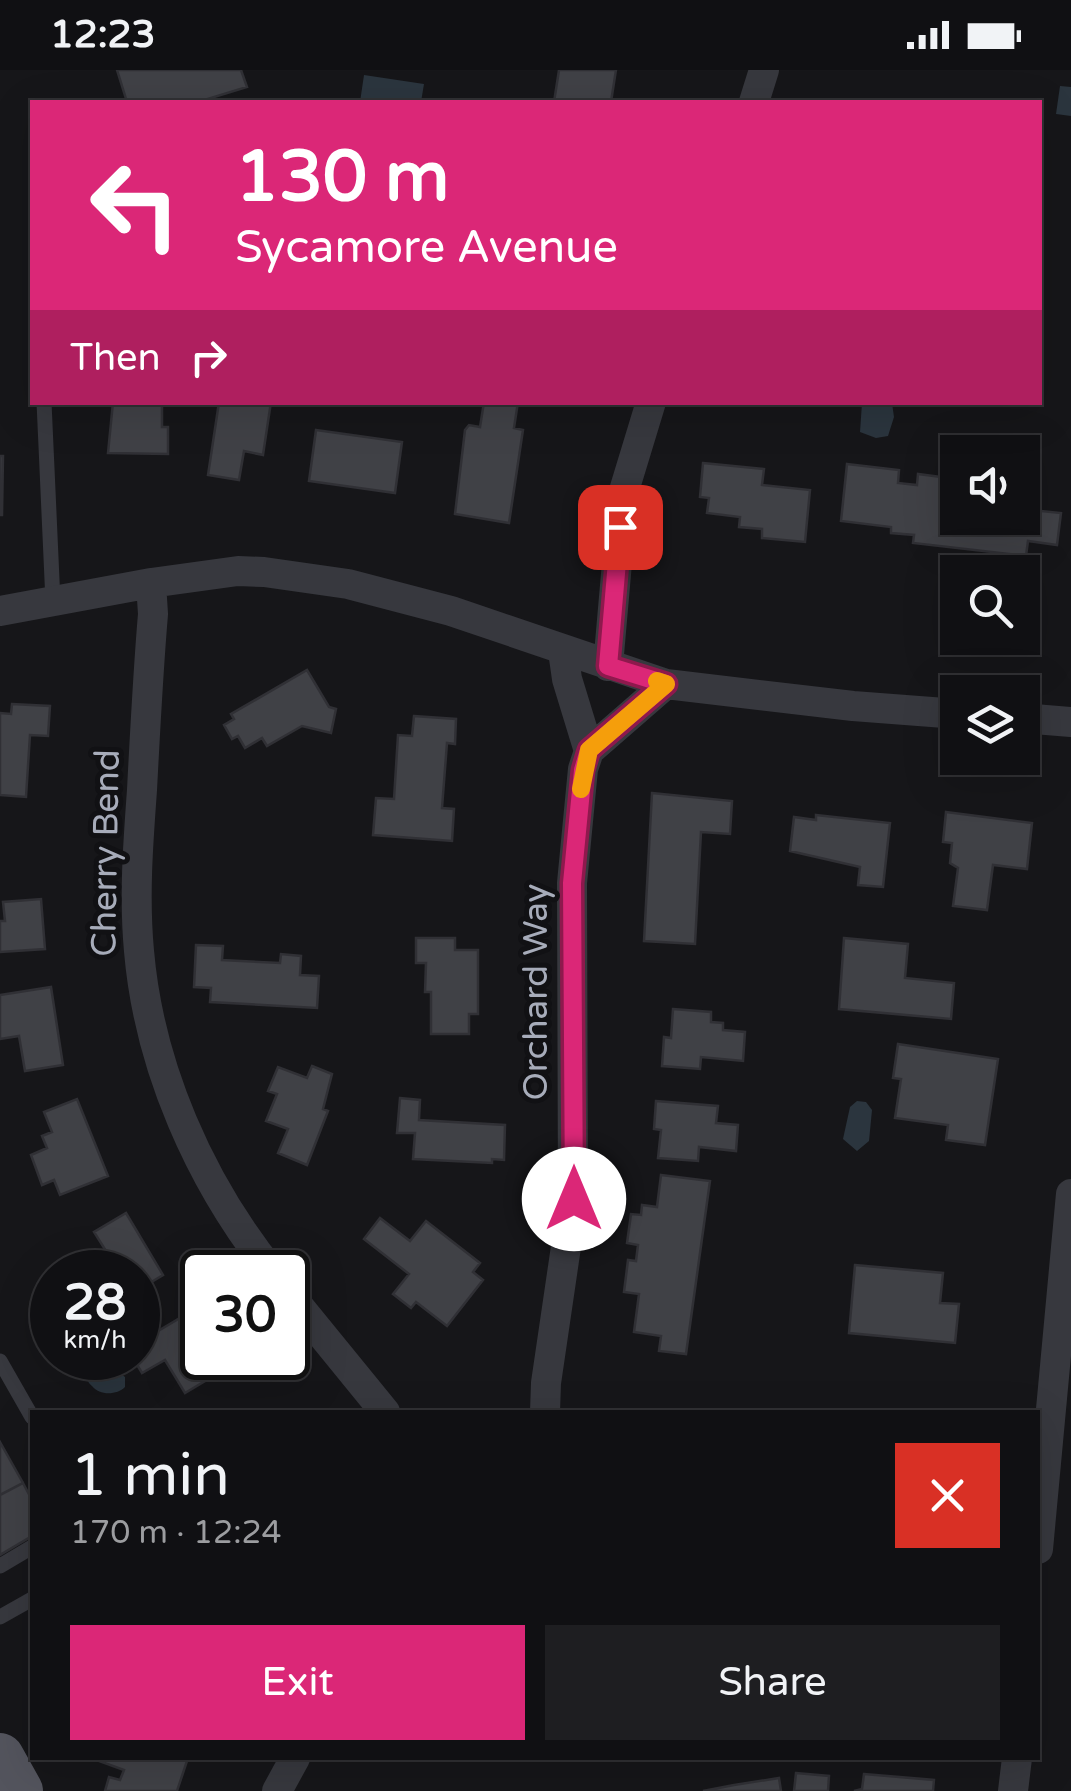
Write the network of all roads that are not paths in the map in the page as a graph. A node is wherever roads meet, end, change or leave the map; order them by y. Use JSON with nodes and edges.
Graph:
{"nodes":[{"id":1,"x":764,"y":70,"type":"edge"},
{"id":2,"x":755,"y":100,"type":"edge"},
{"id":3,"x":44,"y":405,"type":"edge"},
{"id":4,"x":649,"y":405,"type":"edge"},
{"id":5,"x":151,"y":583,"type":"junction"},
{"id":6,"x":53,"y":602,"type":"junction"},
{"id":7,"x":0,"y":611,"type":"edge"},
{"id":8,"x":563,"y":651,"type":"junction"},
{"id":9,"x":608,"y":666,"type":"junction"},
{"id":10,"x":666,"y":684,"type":"junction"},
{"id":11,"x":940,"y":713,"type":"edge"},
{"id":12,"x":1040,"y":719,"type":"edge"},
{"id":13,"x":1071,"y":722,"type":"edge"},
{"id":14,"x":589,"y":750,"type":"junction"},
{"id":15,"x":1071,"y":1194,"type":"edge"},
{"id":16,"x":256,"y":1250,"type":"edge"},
{"id":17,"x":310,"y":1319,"type":"edge"},
{"id":18,"x":0,"y":1360,"type":"edge"},
{"id":19,"x":383,"y":1410,"type":"edge"},
{"id":20,"x":545,"y":1410,"type":"edge"},
{"id":21,"x":30,"y":1414,"type":"edge"},
{"id":22,"x":1052,"y":1446,"type":"edge"},
{"id":23,"x":1040,"y":1534,"type":"edge"},
{"id":24,"x":30,"y":1548,"type":"edge"},
{"id":25,"x":0,"y":1566,"type":"edge"},
{"id":26,"x":30,"y":1600,"type":"edge"},
{"id":27,"x":0,"y":1617,"type":"edge"},
{"id":28,"x":0,"y":1758,"type":"edge"},
{"id":29,"x":294,"y":1760,"type":"edge"},
{"id":30,"x":1016,"y":1760,"type":"edge"},
{"id":31,"x":19,"y":1791,"type":"edge"},
{"id":32,"x":277,"y":1791,"type":"edge"},
{"id":33,"x":1013,"y":1791,"type":"edge"}],
"edges":[{"from":1,"to":2,"type":"street"},
{"from":3,"to":6,"type":"lane"},
{"from":4,"to":9,"type":"street"},
{"from":5,"to":6,"type":"street"},
{"from":5,"to":8,"type":"street"},
{"from":5,"to":16,"type":"street","name":"Cherry Bend"},
{"from":6,"to":7,"type":"street"},
{"from":8,"to":9,"type":"street"},
{"from":8,"to":14,"type":"street","name":"Orchard Way"},
{"from":9,"to":10,"type":"street"},
{"from":10,"to":11,"type":"street"},
{"from":10,"to":14,"type":"street"},
{"from":12,"to":13,"type":"street"},
{"from":14,"to":20,"type":"street","name":"Orchard Way"},
{"from":15,"to":22,"type":"street"},
{"from":17,"to":19,"type":"street"},
{"from":18,"to":21,"type":"lane"},
{"from":22,"to":23,"type":"street"},
{"from":24,"to":25,"type":"lane"},
{"from":26,"to":27,"type":"lane"},
{"from":28,"to":31,"type":"main road"},
{"from":29,"to":32,"type":"street"},
{"from":30,"to":33,"type":"street"}]}
